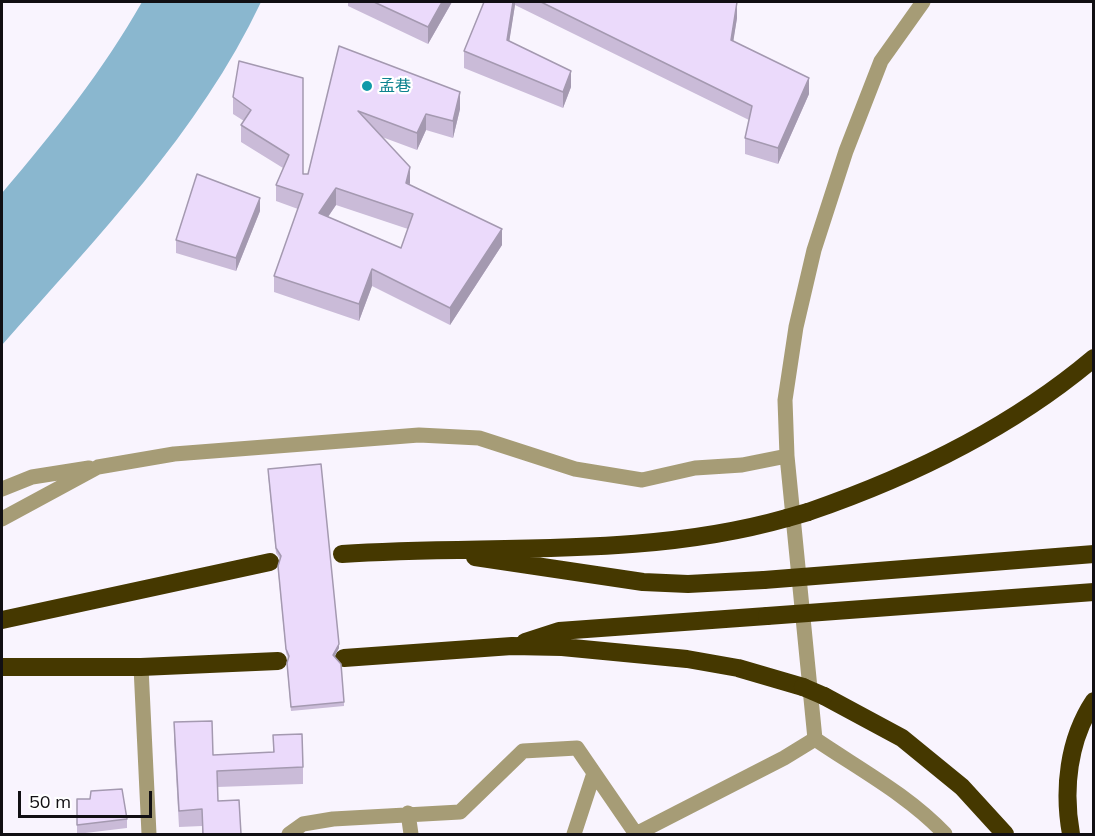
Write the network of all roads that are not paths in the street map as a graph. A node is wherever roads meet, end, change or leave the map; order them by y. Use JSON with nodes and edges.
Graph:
{"nodes":[{"id":1,"x":923,"y":2,"type":"edge"},
{"id":2,"x":1094,"y":358,"type":"edge"},
{"id":3,"x":787,"y":456,"type":"junction"},
{"id":4,"x":98,"y":467,"type":"junction"},
{"id":5,"x":2,"y":489,"type":"edge"},
{"id":6,"x":2,"y":519,"type":"edge"},
{"id":7,"x":425,"y":549,"type":"junction"},
{"id":8,"x":342,"y":554,"type":"dead end"},
{"id":9,"x":1094,"y":554,"type":"edge"},
{"id":10,"x":270,"y":562,"type":"dead end"},
{"id":11,"x":1094,"y":592,"type":"edge"},
{"id":12,"x":2,"y":620,"type":"edge"},
{"id":13,"x":512,"y":646,"type":"junction"},
{"id":14,"x":344,"y":658,"type":"dead end"},
{"id":15,"x":278,"y":661,"type":"dead end"},
{"id":16,"x":2,"y":667,"type":"edge"},
{"id":17,"x":141,"y":667,"type":"junction"},
{"id":18,"x":1094,"y":701,"type":"edge"},
{"id":19,"x":814,"y":739,"type":"junction"},
{"id":20,"x":594,"y":773,"type":"junction"},
{"id":21,"x":408,"y":813,"type":"junction"},
{"id":22,"x":1070,"y":826,"type":"edge"},
{"id":23,"x":149,"y":834,"type":"edge"},
{"id":24,"x":289,"y":834,"type":"edge"},
{"id":25,"x":411,"y":834,"type":"edge"},
{"id":26,"x":574,"y":834,"type":"edge"},
{"id":27,"x":636,"y":834,"type":"edge"},
{"id":28,"x":945,"y":834,"type":"edge"},
{"id":29,"x":1005,"y":834,"type":"edge"}],
"edges":[{"from":1,"to":3,"type":"street"},
{"from":2,"to":7,"type":"highway","bridge":true},
{"from":3,"to":4,"type":"street"},
{"from":3,"to":19,"type":"street"},
{"from":4,"to":5,"type":"street"},
{"from":4,"to":6,"type":"street"},
{"from":7,"to":8,"type":"highway"},
{"from":7,"to":9,"type":"highway","bridge":true},
{"from":10,"to":12,"type":"highway"},
{"from":11,"to":13,"type":"highway","bridge":true},
{"from":13,"to":14,"type":"highway"},
{"from":13,"to":29,"type":"highway","bridge":true},
{"from":15,"to":17,"type":"highway"},
{"from":16,"to":17,"type":"highway"},
{"from":17,"to":23,"type":"street"},
{"from":18,"to":22,"type":"highway"},
{"from":19,"to":27,"type":"street"},
{"from":19,"to":28,"type":"street"},
{"from":20,"to":21,"type":"street"},
{"from":20,"to":26,"type":"street"},
{"from":20,"to":27,"type":"street"},
{"from":21,"to":24,"type":"street"},
{"from":21,"to":25,"type":"street"}]}
